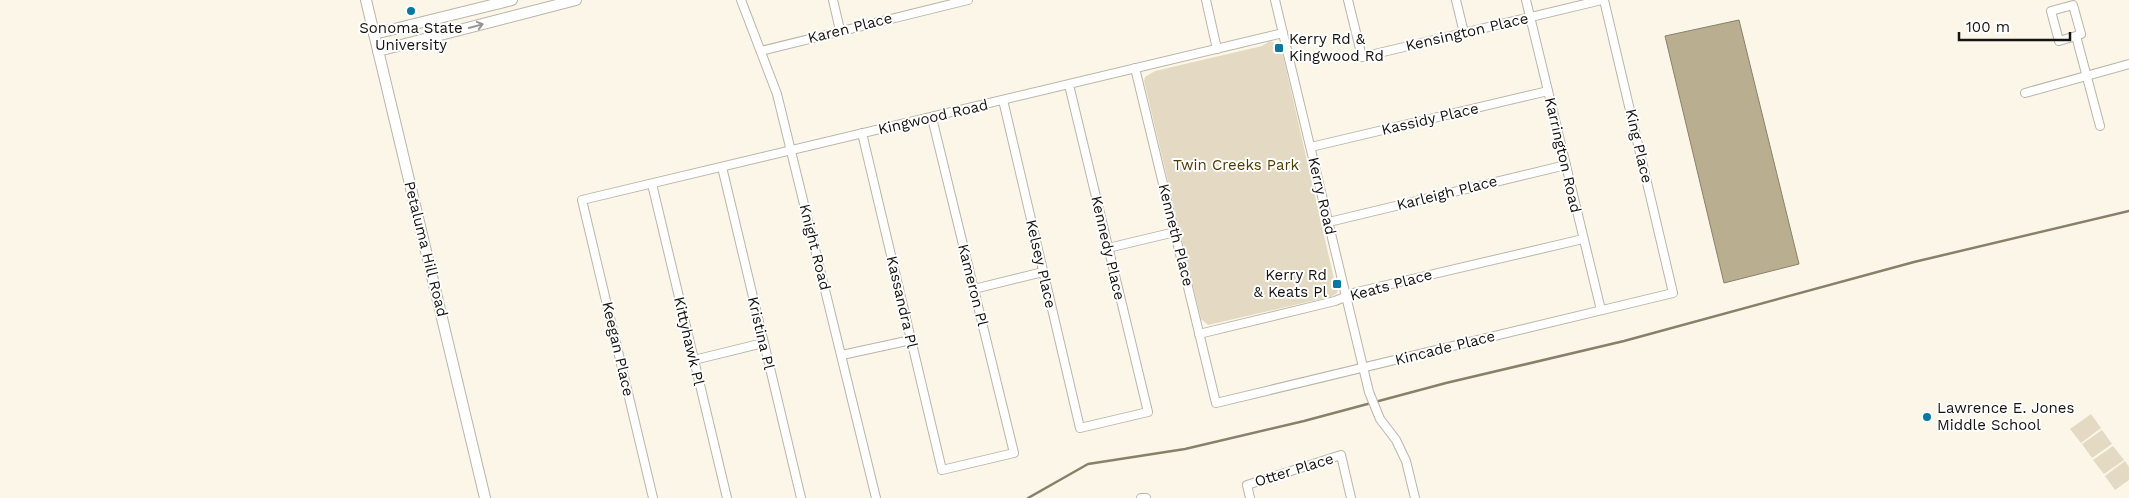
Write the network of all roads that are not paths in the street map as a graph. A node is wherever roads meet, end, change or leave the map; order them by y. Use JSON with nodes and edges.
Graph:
{"nodes":[{"id":1,"x":366,"y":0,"type":"edge"},
{"id":2,"x":512,"y":0,"type":"edge"},
{"id":3,"x":576,"y":0,"type":"edge"},
{"id":4,"x":741,"y":0,"type":"edge"},
{"id":5,"x":833,"y":0,"type":"edge"},
{"id":6,"x":968,"y":0,"type":"edge"},
{"id":7,"x":1206,"y":0,"type":"edge"},
{"id":8,"x":1275,"y":0,"type":"edge"},
{"id":9,"x":1348,"y":0,"type":"edge"},
{"id":10,"x":1456,"y":0,"type":"edge"},
{"id":11,"x":1526,"y":0,"type":"edge"},
{"id":12,"x":1603,"y":0,"type":"edge"},
{"id":13,"x":1530,"y":18,"type":"junction"},
{"id":14,"x":840,"y":30,"type":"junction"},
{"id":15,"x":1283,"y":33,"type":"junction"},
{"id":16,"x":1464,"y":33,"type":"junction"},
{"id":17,"x":374,"y":34,"type":"junction"},
{"id":18,"x":2076,"y":36,"type":"junction"},
{"id":19,"x":1218,"y":49,"type":"junction"},
{"id":20,"x":378,"y":51,"type":"junction"},
{"id":21,"x":761,"y":51,"type":"junction"},
{"id":22,"x":2129,"y":64,"type":"edge"},
{"id":23,"x":1135,"y":68,"type":"junction"},
{"id":24,"x":2086,"y":76,"type":"junction"},
{"id":25,"x":1069,"y":85,"type":"junction"},
{"id":26,"x":1548,"y":91,"type":"junction"},
{"id":27,"x":2026,"y":93,"type":"dead end"},
{"id":28,"x":1003,"y":100,"type":"junction"},
{"id":29,"x":932,"y":118,"type":"junction"},
{"id":30,"x":2100,"y":126,"type":"dead end"},
{"id":31,"x":862,"y":133,"type":"junction"},
{"id":32,"x":1311,"y":147,"type":"junction"},
{"id":33,"x":792,"y":150,"type":"junction"},
{"id":34,"x":1566,"y":165,"type":"junction"},
{"id":35,"x":722,"y":168,"type":"junction"},
{"id":36,"x":652,"y":184,"type":"junction"},
{"id":37,"x":582,"y":200,"type":"joint"},
{"id":38,"x":1328,"y":222,"type":"junction"},
{"id":39,"x":1175,"y":232,"type":"junction"},
{"id":40,"x":1583,"y":238,"type":"junction"},
{"id":41,"x":1108,"y":248,"type":"junction"},
{"id":42,"x":1043,"y":272,"type":"junction"},
{"id":43,"x":974,"y":289,"type":"junction"},
{"id":44,"x":1673,"y":293,"type":"joint"},
{"id":45,"x":1346,"y":296,"type":"junction"},
{"id":46,"x":1600,"y":310,"type":"junction"},
{"id":47,"x":1199,"y":334,"type":"junction"},
{"id":48,"x":911,"y":340,"type":"junction"},
{"id":49,"x":763,"y":343,"type":"junction"},
{"id":50,"x":842,"y":356,"type":"junction"},
{"id":51,"x":694,"y":360,"type":"junction"},
{"id":52,"x":1363,"y":368,"type":"junction"},
{"id":53,"x":1216,"y":403,"type":"joint"},
{"id":54,"x":1080,"y":428,"type":"joint"},
{"id":55,"x":942,"y":470,"type":"joint"},
{"id":56,"x":485,"y":498,"type":"edge"},
{"id":57,"x":653,"y":498,"type":"edge"},
{"id":58,"x":727,"y":498,"type":"edge"},
{"id":59,"x":801,"y":498,"type":"edge"},
{"id":60,"x":876,"y":498,"type":"edge"},
{"id":61,"x":1250,"y":498,"type":"edge"},
{"id":62,"x":1351,"y":498,"type":"edge"},
{"id":63,"x":1415,"y":498,"type":"edge"}],
"edges":[{"from":1,"to":17,"type":"main road","name":"Petaluma Hill Road"},
{"from":2,"to":17,"type":"main road"},
{"from":20,"to":3,"type":"main road","one_way":true},
{"from":4,"to":21,"type":"street","name":"Knight Road"},
{"from":5,"to":14,"type":"street"},
{"from":6,"to":14,"type":"street","name":"Karen Place"},
{"from":7,"to":19,"type":"street"},
{"from":8,"to":15,"type":"street","name":"Kerry Road"},
{"from":9,"to":16,"type":"street","name":"Kensington Place"},
{"from":10,"to":16,"type":"street"},
{"from":11,"to":13,"type":"street","name":"Karrington Road"},
{"from":12,"to":13,"type":"street","name":"Kensington Place"},
{"from":12,"to":44,"type":"street","name":"King Place"},
{"from":13,"to":16,"type":"street","name":"Kensington Place"},
{"from":13,"to":26,"type":"street","name":"Karrington Road"},
{"from":14,"to":21,"type":"street","name":"Karen Place"},
{"from":15,"to":19,"type":"street","name":"Kingwood Road"},
{"from":15,"to":32,"type":"street","name":"Kerry Road"},
{"from":17,"to":20,"type":"main road","name":"Petaluma Hill Road"},
{"from":18,"to":18,"type":"street"},
{"from":18,"to":24,"type":"street"},
{"from":19,"to":23,"type":"street","name":"Kingwood Road"},
{"from":20,"to":56,"type":"main road","name":"Petaluma Hill Road"},
{"from":21,"to":33,"type":"street","name":"Knight Road"},
{"from":22,"to":24,"type":"street"},
{"from":23,"to":25,"type":"street","name":"Kingwood Road"},
{"from":23,"to":39,"type":"street","name":"Kenneth Place"},
{"from":24,"to":27,"type":"street"},
{"from":24,"to":30,"type":"street"},
{"from":25,"to":28,"type":"street","name":"Kingwood Road"},
{"from":25,"to":41,"type":"street","name":"Kennedy Place"},
{"from":26,"to":32,"type":"street","name":"Kassidy Place"},
{"from":26,"to":34,"type":"street","name":"Karrington Road"},
{"from":28,"to":29,"type":"street","name":"Kingwood Road"},
{"from":28,"to":42,"type":"street","name":"Kelsey Place"},
{"from":29,"to":31,"type":"street","name":"Kingwood Road"},
{"from":29,"to":43,"type":"street","name":"Kameron Pl"},
{"from":31,"to":33,"type":"street","name":"Kingwood Road"},
{"from":31,"to":48,"type":"street","name":"Kassandra Pl"},
{"from":32,"to":38,"type":"street","name":"Kerry Road"},
{"from":33,"to":35,"type":"street","name":"Kingwood Road"},
{"from":33,"to":50,"type":"street","name":"Knight Road"},
{"from":34,"to":38,"type":"street","name":"Karleigh Place"},
{"from":34,"to":40,"type":"street","name":"Karrington Road"},
{"from":35,"to":36,"type":"street","name":"Kingwood Road"},
{"from":35,"to":49,"type":"street","name":"Kristina Pl"},
{"from":36,"to":37,"type":"street","name":"Kingwood Road"},
{"from":36,"to":51,"type":"street","name":"Kittyhawk Pl"},
{"from":37,"to":57,"type":"street","name":"Keegan Place"},
{"from":38,"to":45,"type":"street","name":"Kerry Road"},
{"from":39,"to":41,"type":"street"},
{"from":39,"to":47,"type":"street","name":"Kenneth Place"},
{"from":40,"to":45,"type":"street","name":"Keats Place"},
{"from":40,"to":46,"type":"street","name":"Karrington Road"},
{"from":41,"to":54,"type":"street","name":"Kennedy Place"},
{"from":42,"to":43,"type":"street"},
{"from":42,"to":54,"type":"street","name":"Kelsey Place"},
{"from":43,"to":55,"type":"street","name":"Kameron Pl"},
{"from":44,"to":46,"type":"street","name":"Kincade Place"},
{"from":45,"to":47,"type":"street","name":"Keats Place"},
{"from":45,"to":52,"type":"street","name":"Kerry Road"},
{"from":46,"to":52,"type":"street","name":"Kincade Place"},
{"from":47,"to":53,"type":"street","name":"Kenneth Place"},
{"from":48,"to":50,"type":"street"},
{"from":48,"to":55,"type":"street","name":"Kassandra Pl"},
{"from":49,"to":51,"type":"street"},
{"from":49,"to":59,"type":"street","name":"Kristina Pl"},
{"from":50,"to":60,"type":"street","name":"Knight Road"},
{"from":51,"to":58,"type":"street","name":"Kittyhawk Pl"},
{"from":52,"to":53,"type":"street","name":"Kincade Place"},
{"from":52,"to":63,"type":"street","name":"Kerry Road"},
{"from":61,"to":62,"type":"street","name":"Otter Place"}]}
